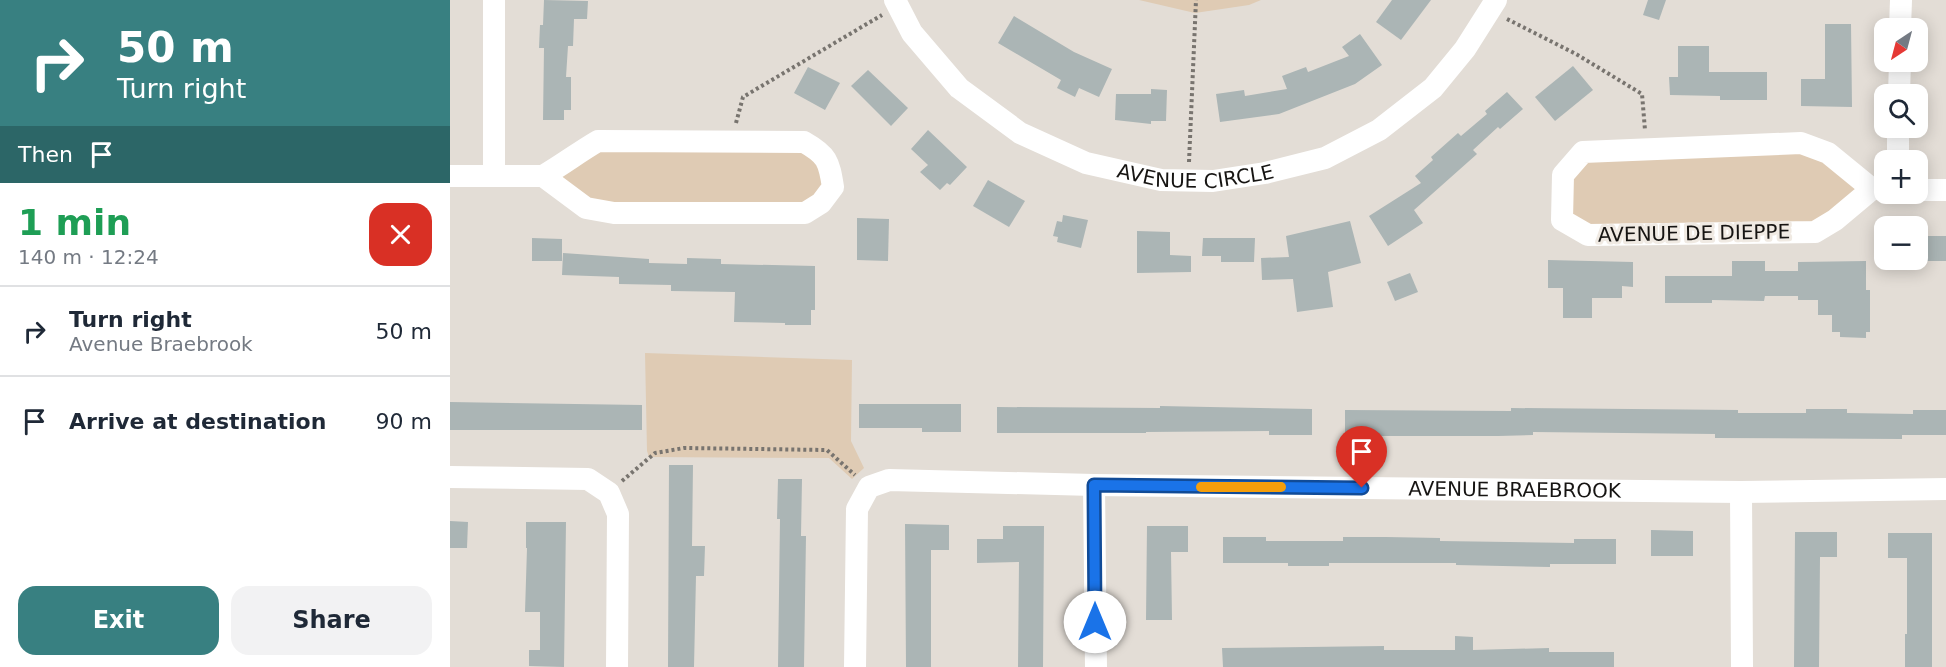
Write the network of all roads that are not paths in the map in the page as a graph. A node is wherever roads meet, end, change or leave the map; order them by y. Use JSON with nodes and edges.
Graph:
{"nodes":[{"id":1,"x":494,"y":0,"type":"edge"},
{"id":2,"x":1901,"y":0,"type":"edge"},
{"id":3,"x":896,"y":3,"type":"edge"},
{"id":4,"x":1493,"y":5,"type":"edge"},
{"id":5,"x":1900,"y":18,"type":"edge"},
{"id":6,"x":450,"y":176,"type":"edge"},
{"id":7,"x":494,"y":176,"type":"junction"},
{"id":8,"x":543,"y":176,"type":"junction"},
{"id":9,"x":1878,"y":189,"type":"edge"},
{"id":10,"x":1928,"y":190,"type":"edge"},
{"id":11,"x":1946,"y":190,"type":"edge"},
{"id":12,"x":450,"y":477,"type":"edge"},
{"id":13,"x":1094,"y":485,"type":"junction"},
{"id":14,"x":1946,"y":489,"type":"edge"},
{"id":15,"x":1741,"y":492,"type":"junction"},
{"id":16,"x":617,"y":667,"type":"edge"},
{"id":17,"x":855,"y":667,"type":"edge"},
{"id":18,"x":1096,"y":667,"type":"edge"},
{"id":19,"x":1742,"y":667,"type":"edge"}],
"edges":[{"from":1,"to":7,"type":"street"},
{"from":2,"to":5,"type":"street"},
{"from":3,"to":4,"type":"street","name":"AVENUE CIRCLE"},
{"from":6,"to":7,"type":"street"},
{"from":7,"to":8,"type":"street"},
{"from":8,"to":8,"type":"street"},
{"from":9,"to":9,"type":"street","name":"AVENUE DE DIEPPE"},
{"from":10,"to":11,"type":"street"},
{"from":12,"to":16,"type":"street"},
{"from":13,"to":15,"type":"street","name":"AVENUE BRAEBROOK"},
{"from":13,"to":17,"type":"street","name":"AVENUE BRAEBROOK"},
{"from":13,"to":18,"type":"street"},
{"from":14,"to":15,"type":"street","name":"AVENUE BRAEBROOK"},
{"from":15,"to":19,"type":"street"}]}
